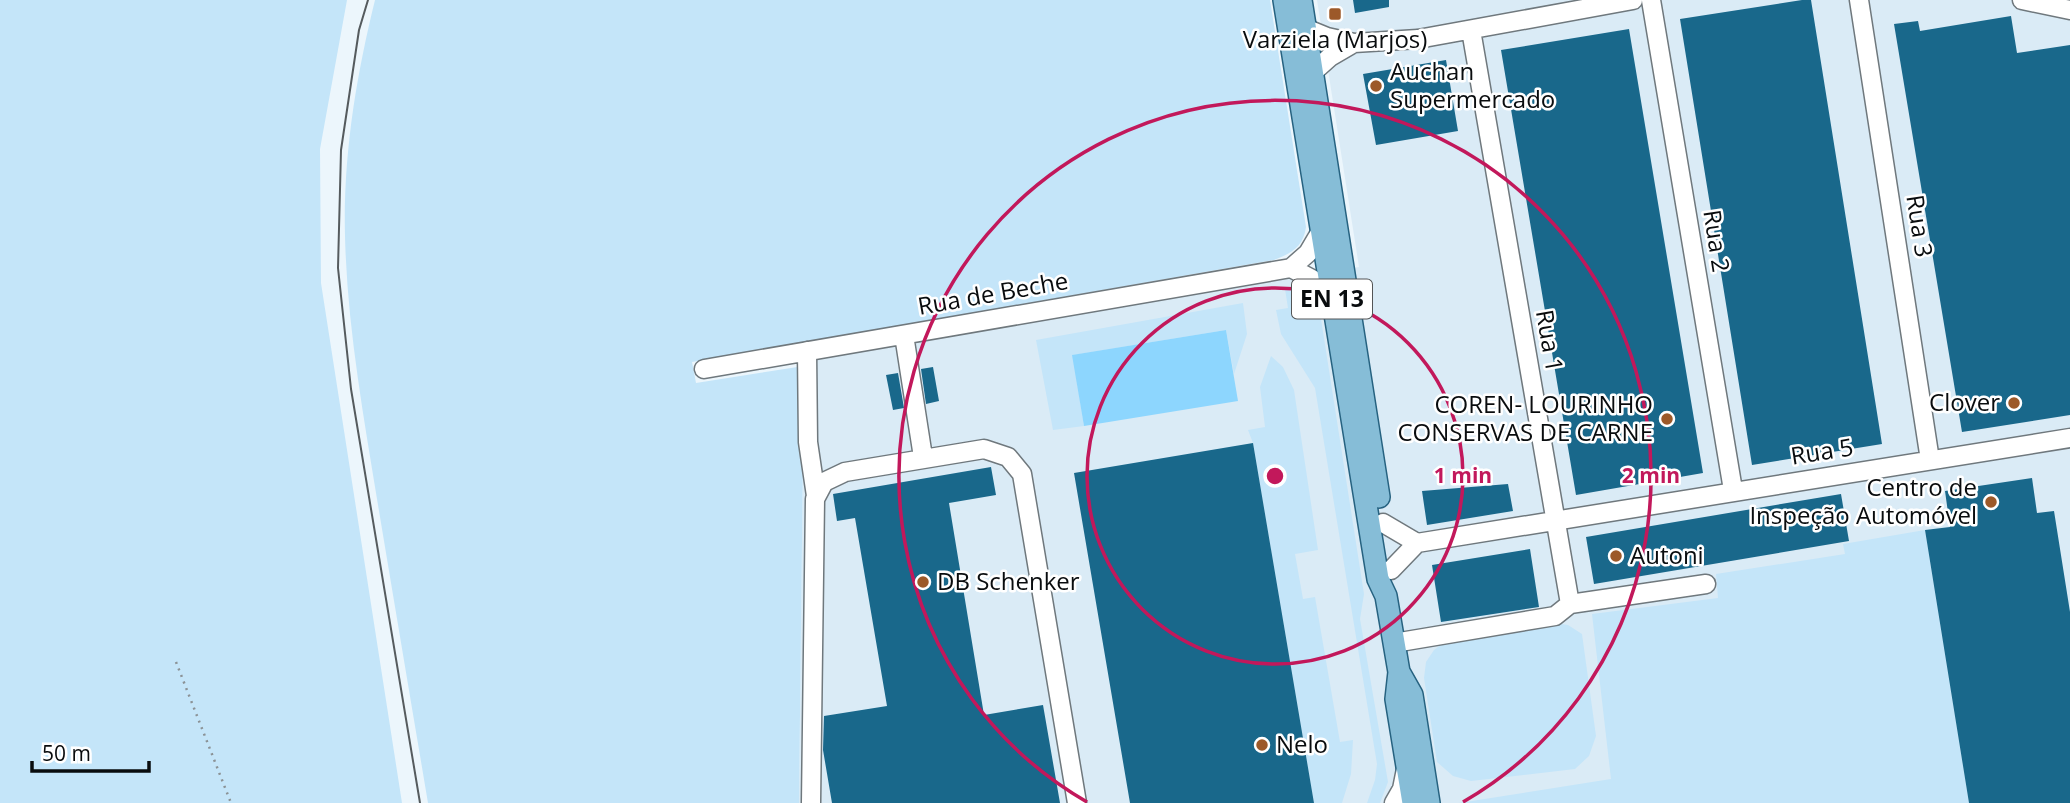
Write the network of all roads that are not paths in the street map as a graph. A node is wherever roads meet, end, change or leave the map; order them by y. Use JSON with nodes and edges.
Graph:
{"nodes":[{"id":1,"x":1284,"y":0,"type":"edge"},
{"id":2,"x":1293,"y":0,"type":"edge"},
{"id":3,"x":1301,"y":0,"type":"edge"},
{"id":4,"x":1633,"y":0,"type":"edge"},
{"id":5,"x":1651,"y":0,"type":"edge"},
{"id":6,"x":1859,"y":0,"type":"edge"},
{"id":7,"x":2022,"y":0,"type":"edge"},
{"id":8,"x":2070,"y":10,"type":"edge"},
{"id":9,"x":1305,"y":28,"type":"junction"},
{"id":10,"x":1471,"y":30,"type":"junction"},
{"id":11,"x":1354,"y":43,"type":"junction"},
{"id":12,"x":1311,"y":74,"type":"junction"},
{"id":13,"x":1321,"y":231,"type":"junction"},
{"id":14,"x":1292,"y":268,"type":"junction"},
{"id":15,"x":1331,"y":294,"type":"junction"},
{"id":16,"x":904,"y":335,"type":"junction"},
{"id":17,"x":807,"y":351,"type":"junction"},
{"id":18,"x":704,"y":369,"type":"dead end"},
{"id":19,"x":2070,"y":438,"type":"edge"},
{"id":20,"x":923,"y":457,"type":"junction"},
{"id":21,"x":1930,"y":460,"type":"junction"},
{"id":22,"x":1733,"y":490,"type":"junction"},
{"id":23,"x":816,"y":496,"type":"junction"},
{"id":24,"x":1555,"y":522,"type":"junction"},
{"id":25,"x":1383,"y":523,"type":"junction"},
{"id":26,"x":1417,"y":543,"type":"junction"},
{"id":27,"x":1391,"y":570,"type":"junction"},
{"id":28,"x":1706,"y":584,"type":"dead end"},
{"id":29,"x":1386,"y":596,"type":"junction"},
{"id":30,"x":1570,"y":604,"type":"junction"},
{"id":31,"x":1394,"y":643,"type":"junction"},
{"id":32,"x":1399,"y":672,"type":"junction"},
{"id":33,"x":1407,"y":765,"type":"junction"},
{"id":34,"x":811,"y":803,"type":"edge"},
{"id":35,"x":1077,"y":803,"type":"edge"},
{"id":36,"x":1394,"y":803,"type":"edge"},
{"id":37,"x":1413,"y":803,"type":"edge"},
{"id":38,"x":1429,"y":803,"type":"edge"}],
"edges":[{"from":1,"to":13,"type":"main road","number":"EN 13"},
{"from":2,"to":9,"type":"main road"},
{"from":3,"to":9,"type":"main road","number":"EN 13"},
{"from":4,"to":10,"type":"street"},
{"from":5,"to":22,"type":"street","name":"Rua 2"},
{"from":6,"to":21,"type":"street","name":"Rua 3"},
{"from":7,"to":8,"type":"street"},
{"from":9,"to":11,"type":"street"},
{"from":9,"to":12,"type":"main road","number":"EN 13"},
{"from":10,"to":11,"type":"street"},
{"from":10,"to":24,"type":"street","name":"Rua 1"},
{"from":11,"to":12,"type":"street"},
{"from":12,"to":25,"type":"main road","number":"EN 13"},
{"from":13,"to":14,"type":"street"},
{"from":13,"to":15,"type":"main road","number":"EN 13"},
{"from":14,"to":15,"type":"street"},
{"from":14,"to":16,"type":"street","name":"Rua de Beche"},
{"from":15,"to":29,"type":"main road","number":"EN 13"},
{"from":16,"to":17,"type":"street","name":"Rua de Beche"},
{"from":16,"to":20,"type":"street"},
{"from":17,"to":18,"type":"street","name":"Rua de Beche"},
{"from":17,"to":23,"type":"street"},
{"from":19,"to":21,"type":"street","name":"Rua 5"},
{"from":20,"to":23,"type":"street"},
{"from":20,"to":35,"type":"street"},
{"from":21,"to":22,"type":"street","name":"Rua 5"},
{"from":22,"to":24,"type":"street","name":"Rua 5"},
{"from":23,"to":34,"type":"street"},
{"from":24,"to":26,"type":"street","name":"Rua 5"},
{"from":24,"to":30,"type":"street","name":"Rua 1"},
{"from":25,"to":26,"type":"street"},
{"from":25,"to":27,"type":"main road","number":"EN 13"},
{"from":26,"to":27,"type":"street"},
{"from":27,"to":29,"type":"main road","number":"EN 13"},
{"from":28,"to":30,"type":"street"},
{"from":29,"to":31,"type":"main road","number":"EN 13"},
{"from":30,"to":31,"type":"street"},
{"from":31,"to":32,"type":"main road","number":"EN 13"},
{"from":32,"to":33,"type":"main road","number":"EN 13"},
{"from":32,"to":38,"type":"main road","number":"EN 13"},
{"from":33,"to":36,"type":"street"},
{"from":33,"to":37,"type":"main road","number":"EN 13"}]}
